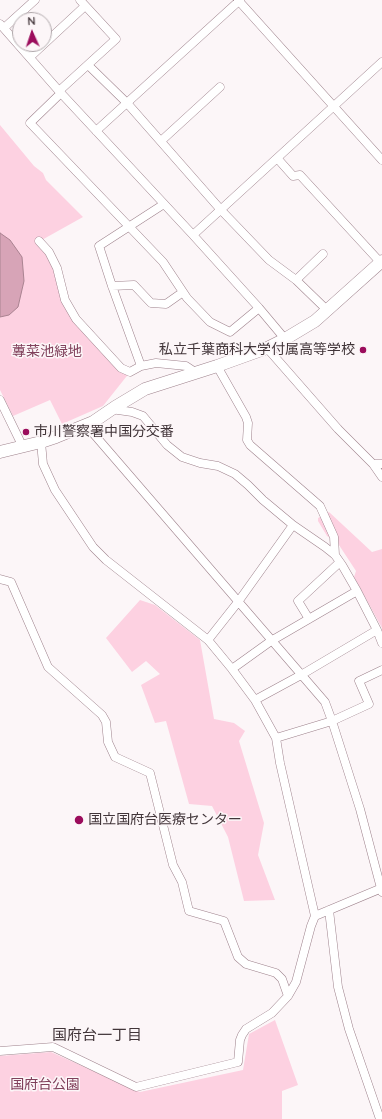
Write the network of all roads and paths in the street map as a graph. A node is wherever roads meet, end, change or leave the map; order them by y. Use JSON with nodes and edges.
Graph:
{"nodes":[{"id":1,"x":35,"y":0,"type":"edge"},
{"id":2,"x":239,"y":0,"type":"edge"},
{"id":3,"x":83,"y":3,"type":"edge"},
{"id":4,"x":2,"y":26,"type":"edge"},
{"id":5,"x":30,"y":57,"type":"junction"},
{"id":6,"x":382,"y":62,"type":"edge"},
{"id":7,"x":88,"y":65,"type":"junction"},
{"id":8,"x":220,"y":87,"type":"dead end"},
{"id":9,"x":60,"y":92,"type":"junction"},
{"id":10,"x":127,"y":103,"type":"junction"},
{"id":11,"x":334,"y":107,"type":"junction"},
{"id":12,"x":96,"y":131,"type":"junction"},
{"id":13,"x":161,"y":141,"type":"junction"},
{"id":14,"x":277,"y":158,"type":"junction"},
{"id":15,"x":382,"y":160,"type":"edge"},
{"id":16,"x":164,"y":204,"type":"junction"},
{"id":17,"x":221,"y":210,"type":"junction"},
{"id":18,"x":130,"y":226,"type":"junction"},
{"id":19,"x":193,"y":236,"type":"junction"},
{"id":20,"x":39,"y":241,"type":"dead end"},
{"id":21,"x":323,"y":254,"type":"dead end"},
{"id":22,"x":381,"y":262,"type":"edge"},
{"id":23,"x":296,"y":280,"type":"junction"},
{"id":24,"x":112,"y":286,"type":"junction"},
{"id":25,"x":183,"y":292,"type":"junction"},
{"id":26,"x":259,"y":308,"type":"junction"},
{"id":27,"x":327,"y":310,"type":"junction"},
{"id":28,"x":285,"y":339,"type":"junction"},
{"id":29,"x":267,"y":348,"type":"junction"},
{"id":30,"x":141,"y":366,"type":"junction"},
{"id":31,"x":217,"y":366,"type":"junction"},
{"id":32,"x":195,"y":372,"type":"junction"},
{"id":33,"x":0,"y":400,"type":"edge"},
{"id":34,"x":111,"y":409,"type":"junction"},
{"id":35,"x":92,"y":432,"type":"dead end"},
{"id":36,"x":41,"y":442,"type":"junction"},
{"id":37,"x":22,"y":446,"type":"junction"},
{"id":38,"x":0,"y":452,"type":"edge"},
{"id":39,"x":373,"y":464,"type":"junction"},
{"id":40,"x":382,"y":464,"type":"edge"},
{"id":41,"x":382,"y":477,"type":"edge"},
{"id":42,"x":293,"y":525,"type":"junction"},
{"id":43,"x":337,"y":558,"type":"junction"},
{"id":44,"x":0,"y":579,"type":"edge"},
{"id":45,"x":357,"y":591,"type":"junction"},
{"id":46,"x":238,"y":602,"type":"junction"},
{"id":47,"x":309,"y":619,"type":"junction"},
{"id":48,"x":377,"y":630,"type":"junction"},
{"id":49,"x":208,"y":640,"type":"junction"},
{"id":50,"x":271,"y":641,"type":"junction"},
{"id":51,"x":382,"y":643,"type":"edge"},
{"id":52,"x":232,"y":669,"type":"junction"},
{"id":53,"x":382,"y":670,"type":"edge"},
{"id":54,"x":301,"y":675,"type":"junction"},
{"id":55,"x":255,"y":700,"type":"junction"},
{"id":56,"x":332,"y":720,"type":"junction"},
{"id":57,"x":276,"y":738,"type":"junction"},
{"id":58,"x":382,"y":890,"type":"edge"},
{"id":59,"x":329,"y":910,"type":"junction"},
{"id":60,"x":316,"y":916,"type":"junction"},
{"id":61,"x":288,"y":996,"type":"junction"},
{"id":62,"x":0,"y":1051,"type":"edge"},
{"id":63,"x":380,"y":1119,"type":"edge"}],
"edges":[{"from":1,"to":4,"type":"street"},
{"from":2,"to":10,"type":"street"},
{"from":2,"to":11,"type":"street"},
{"from":3,"to":5,"type":"street"},
{"from":3,"to":7,"type":"street"},
{"from":4,"to":5,"type":"street"},
{"from":5,"to":9,"type":"street"},
{"from":6,"to":11,"type":"street"},
{"from":7,"to":9,"type":"street"},
{"from":7,"to":10,"type":"street"},
{"from":8,"to":13,"type":"street"},
{"from":9,"to":12,"type":"street"},
{"from":9,"to":18,"type":"street"},
{"from":10,"to":12,"type":"street"},
{"from":10,"to":13,"type":"street"},
{"from":11,"to":14,"type":"street"},
{"from":11,"to":15,"type":"street"},
{"from":12,"to":16,"type":"street"},
{"from":13,"to":17,"type":"street"},
{"from":14,"to":17,"type":"street"},
{"from":14,"to":22,"type":"street"},
{"from":16,"to":18,"type":"street"},
{"from":16,"to":19,"type":"street"},
{"from":17,"to":19,"type":"street"},
{"from":17,"to":23,"type":"street"},
{"from":18,"to":24,"type":"street"},
{"from":18,"to":25,"type":"street"},
{"from":19,"to":26,"type":"street"},
{"from":20,"to":30,"type":"street"},
{"from":21,"to":23,"type":"street"},
{"from":22,"to":27,"type":"street"},
{"from":23,"to":27,"type":"street"},
{"from":24,"to":25,"type":"street"},
{"from":24,"to":30,"type":"street"},
{"from":25,"to":26,"type":"street"},
{"from":26,"to":28,"type":"street"},
{"from":27,"to":28,"type":"street"},
{"from":28,"to":29,"type":"street"},
{"from":29,"to":31,"type":"street"},
{"from":29,"to":39,"type":"street"},
{"from":30,"to":32,"type":"street"},
{"from":31,"to":32,"type":"street"},
{"from":31,"to":43,"type":"street"},
{"from":32,"to":34,"type":"street"},
{"from":33,"to":37,"type":"street"},
{"from":34,"to":36,"type":"street"},
{"from":34,"to":42,"type":"street"},
{"from":35,"to":46,"type":"street"},
{"from":36,"to":37,"type":"street"},
{"from":36,"to":49,"type":"street"},
{"from":37,"to":38,"type":"street"},
{"from":39,"to":40,"type":"street"},
{"from":39,"to":41,"type":"street"},
{"from":42,"to":43,"type":"street"},
{"from":42,"to":46,"type":"street"},
{"from":43,"to":45,"type":"street"},
{"from":43,"to":47,"type":"street"},
{"from":44,"to":61,"type":"street"},
{"from":45,"to":47,"type":"street"},
{"from":45,"to":48,"type":"street"},
{"from":46,"to":49,"type":"street"},
{"from":46,"to":50,"type":"street"},
{"from":47,"to":50,"type":"street"},
{"from":48,"to":51,"type":"street"},
{"from":48,"to":54,"type":"street"},
{"from":49,"to":52,"type":"street"},
{"from":50,"to":52,"type":"street"},
{"from":50,"to":54,"type":"street"},
{"from":52,"to":55,"type":"street"},
{"from":53,"to":56,"type":"street"},
{"from":54,"to":55,"type":"street"},
{"from":54,"to":56,"type":"street"},
{"from":55,"to":57,"type":"street"},
{"from":56,"to":57,"type":"street"},
{"from":56,"to":58,"type":"street"},
{"from":57,"to":60,"type":"street"},
{"from":58,"to":59,"type":"street"},
{"from":59,"to":60,"type":"street"},
{"from":59,"to":63,"type":"street"},
{"from":60,"to":61,"type":"street"},
{"from":61,"to":62,"type":"street"}]}
